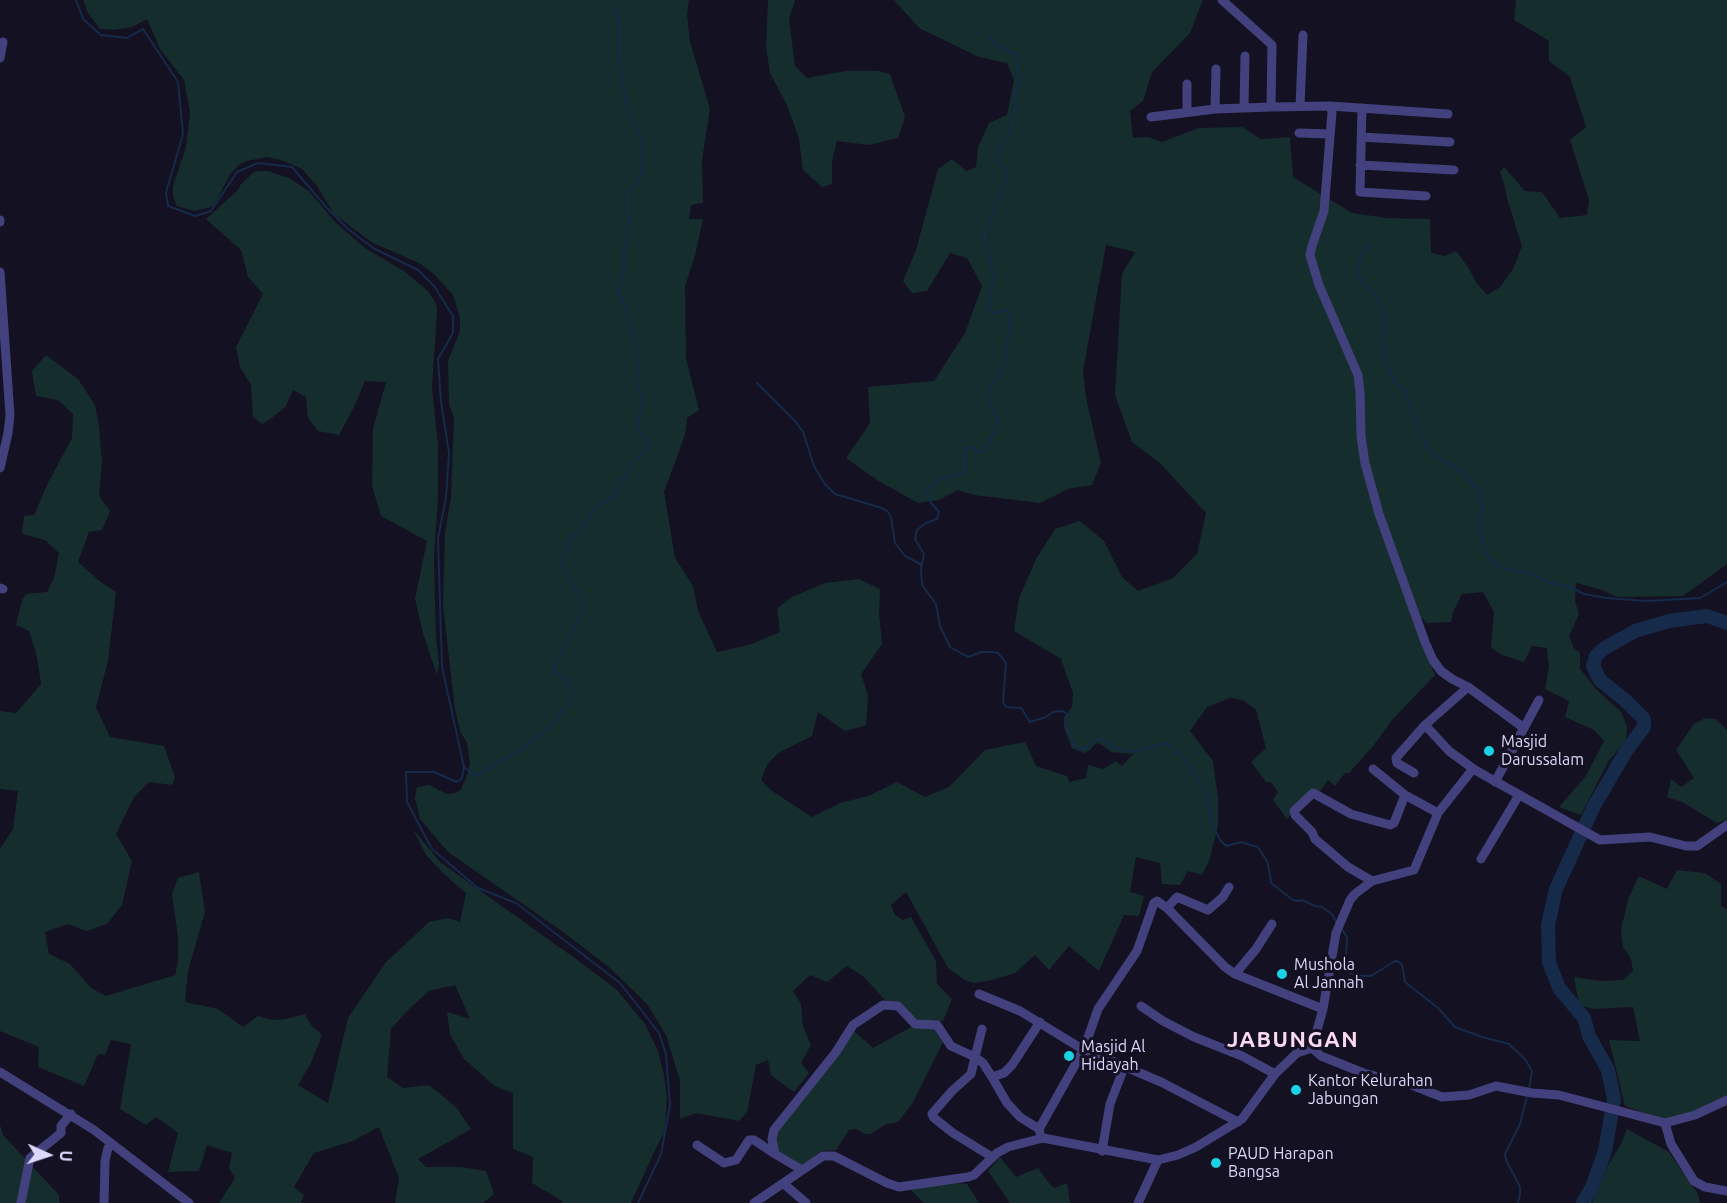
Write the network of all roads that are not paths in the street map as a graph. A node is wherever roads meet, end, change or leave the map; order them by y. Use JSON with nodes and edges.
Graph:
{"nodes":[{"id":1,"x":1222,"y":0,"type":"edge"},
{"id":2,"x":1303,"y":35,"type":"dead end"},
{"id":3,"x":3,"y":42,"type":"dead end"},
{"id":4,"x":1245,"y":56,"type":"dead end"},
{"id":5,"x":0,"y":58,"type":"edge"},
{"id":6,"x":1216,"y":69,"type":"dead end"},
{"id":7,"x":1187,"y":84,"type":"dead end"},
{"id":8,"x":1300,"y":106,"type":"junction"},
{"id":9,"x":1330,"y":106,"type":"junction"},
{"id":10,"x":1244,"y":107,"type":"junction"},
{"id":11,"x":1271,"y":107,"type":"junction"},
{"id":12,"x":1362,"y":108,"type":"junction"},
{"id":13,"x":1215,"y":109,"type":"junction"},
{"id":14,"x":1186,"y":112,"type":"junction"},
{"id":15,"x":1448,"y":114,"type":"dead end"},
{"id":16,"x":1151,"y":117,"type":"dead end"},
{"id":17,"x":1299,"y":133,"type":"dead end"},
{"id":18,"x":1330,"y":134,"type":"junction"},
{"id":19,"x":1361,"y":136,"type":"junction"},
{"id":20,"x":1450,"y":142,"type":"dead end"},
{"id":21,"x":1360,"y":165,"type":"junction"},
{"id":22,"x":1454,"y":170,"type":"dead end"},
{"id":23,"x":1426,"y":196,"type":"dead end"},
{"id":24,"x":0,"y":272,"type":"edge"},
{"id":25,"x":2,"y":343,"type":"edge"},
{"id":26,"x":0,"y":468,"type":"edge"},
{"id":27,"x":1468,"y":687,"type":"junction"},
{"id":28,"x":1539,"y":700,"type":"dead end"},
{"id":29,"x":1425,"y":725,"type":"junction"},
{"id":30,"x":1524,"y":728,"type":"junction"},
{"id":31,"x":1373,"y":769,"type":"dead end"},
{"id":32,"x":1475,"y":770,"type":"junction"},
{"id":33,"x":1413,"y":773,"type":"dead end"},
{"id":34,"x":1495,"y":782,"type":"junction"},
{"id":35,"x":1405,"y":795,"type":"junction"},
{"id":36,"x":1519,"y":795,"type":"junction"},
{"id":37,"x":1438,"y":813,"type":"junction"},
{"id":38,"x":1727,"y":825,"type":"edge"},
{"id":39,"x":1481,"y":859,"type":"dead end"},
{"id":40,"x":1372,"y":881,"type":"junction"},
{"id":41,"x":1229,"y":887,"type":"dead end"},
{"id":42,"x":1167,"y":908,"type":"junction"},
{"id":43,"x":1272,"y":924,"type":"dead end"},
{"id":44,"x":1235,"y":974,"type":"junction"},
{"id":45,"x":979,"y":994,"type":"dead end"},
{"id":46,"x":1141,"y":1006,"type":"dead end"},
{"id":47,"x":1323,"y":1009,"type":"junction"},
{"id":48,"x":1040,"y":1022,"type":"junction"},
{"id":49,"x":982,"y":1029,"type":"dead end"},
{"id":50,"x":1312,"y":1048,"type":"junction"},
{"id":51,"x":1084,"y":1049,"type":"junction"},
{"id":52,"x":975,"y":1057,"type":"junction"},
{"id":53,"x":1125,"y":1065,"type":"junction"},
{"id":54,"x":0,"y":1072,"type":"edge"},
{"id":55,"x":1275,"y":1074,"type":"junction"},
{"id":56,"x":992,"y":1077,"type":"junction"},
{"id":57,"x":1727,"y":1100,"type":"edge"},
{"id":58,"x":71,"y":1114,"type":"junction"},
{"id":59,"x":1238,"y":1122,"type":"junction"},
{"id":60,"x":1665,"y":1122,"type":"junction"},
{"id":61,"x":1041,"y":1134,"type":"junction"},
{"id":62,"x":112,"y":1144,"type":"junction"},
{"id":63,"x":697,"y":1145,"type":"dead end"},
{"id":64,"x":1102,"y":1151,"type":"junction"},
{"id":65,"x":775,"y":1154,"type":"junction"},
{"id":66,"x":992,"y":1157,"type":"junction"},
{"id":67,"x":1158,"y":1160,"type":"junction"},
{"id":68,"x":802,"y":1170,"type":"junction"},
{"id":69,"x":784,"y":1184,"type":"junction"},
{"id":70,"x":1727,"y":1191,"type":"edge"},
{"id":71,"x":21,"y":1203,"type":"edge"},
{"id":72,"x":104,"y":1203,"type":"edge"},
{"id":73,"x":189,"y":1203,"type":"edge"},
{"id":74,"x":754,"y":1203,"type":"edge"},
{"id":75,"x":806,"y":1203,"type":"edge"},
{"id":76,"x":1138,"y":1203,"type":"edge"}],
"edges":[{"from":1,"to":11,"type":"street"},
{"from":2,"to":8,"type":"street"},
{"from":3,"to":5,"type":"street"},
{"from":4,"to":10,"type":"street"},
{"from":6,"to":13,"type":"street"},
{"from":7,"to":14,"type":"street"},
{"from":8,"to":9,"type":"street"},
{"from":8,"to":11,"type":"street"},
{"from":9,"to":12,"type":"street"},
{"from":9,"to":18,"type":"street"},
{"from":10,"to":11,"type":"street"},
{"from":10,"to":13,"type":"street"},
{"from":12,"to":15,"type":"street"},
{"from":12,"to":19,"type":"street"},
{"from":13,"to":14,"type":"street"},
{"from":14,"to":16,"type":"street"},
{"from":17,"to":18,"type":"street"},
{"from":18,"to":27,"type":"street"},
{"from":19,"to":20,"type":"street"},
{"from":19,"to":21,"type":"street"},
{"from":21,"to":22,"type":"street"},
{"from":21,"to":23,"type":"street"},
{"from":24,"to":25,"type":"street"},
{"from":25,"to":26,"type":"street"},
{"from":27,"to":29,"type":"street"},
{"from":27,"to":30,"type":"street"},
{"from":28,"to":30,"type":"street"},
{"from":29,"to":32,"type":"street"},
{"from":29,"to":33,"type":"street"},
{"from":30,"to":34,"type":"street"},
{"from":31,"to":35,"type":"street"},
{"from":32,"to":34,"type":"street"},
{"from":32,"to":37,"type":"street"},
{"from":34,"to":36,"type":"street"},
{"from":35,"to":37,"type":"street"},
{"from":35,"to":40,"type":"street"},
{"from":36,"to":38,"type":"street"},
{"from":36,"to":39,"type":"street"},
{"from":37,"to":40,"type":"street"},
{"from":40,"to":47,"type":"street"},
{"from":41,"to":42,"type":"street"},
{"from":42,"to":44,"type":"street"},
{"from":42,"to":51,"type":"street"},
{"from":43,"to":44,"type":"street"},
{"from":44,"to":47,"type":"street"},
{"from":45,"to":48,"type":"street"},
{"from":46,"to":55,"type":"street"},
{"from":47,"to":50,"type":"street"},
{"from":48,"to":51,"type":"street"},
{"from":48,"to":56,"type":"street"},
{"from":49,"to":52,"type":"street"},
{"from":50,"to":55,"type":"street"},
{"from":50,"to":60,"type":"street"},
{"from":51,"to":53,"type":"street"},
{"from":51,"to":61,"type":"street"},
{"from":52,"to":56,"type":"street"},
{"from":52,"to":65,"type":"street"},
{"from":52,"to":66,"type":"street"},
{"from":53,"to":59,"type":"street"},
{"from":53,"to":64,"type":"street"},
{"from":54,"to":58,"type":"street"},
{"from":55,"to":59,"type":"street"},
{"from":56,"to":61,"type":"street"},
{"from":57,"to":60,"type":"street"},
{"from":58,"to":62,"type":"street"},
{"from":58,"to":71,"type":"street"},
{"from":59,"to":67,"type":"street"},
{"from":60,"to":70,"type":"street"},
{"from":61,"to":64,"type":"street"},
{"from":61,"to":66,"type":"street"},
{"from":62,"to":72,"type":"street"},
{"from":62,"to":73,"type":"street"},
{"from":63,"to":65,"type":"street"},
{"from":64,"to":67,"type":"street"},
{"from":65,"to":68,"type":"street"},
{"from":66,"to":68,"type":"street"},
{"from":67,"to":76,"type":"street"},
{"from":68,"to":69,"type":"street"},
{"from":69,"to":74,"type":"street"},
{"from":69,"to":75,"type":"street"}]}
